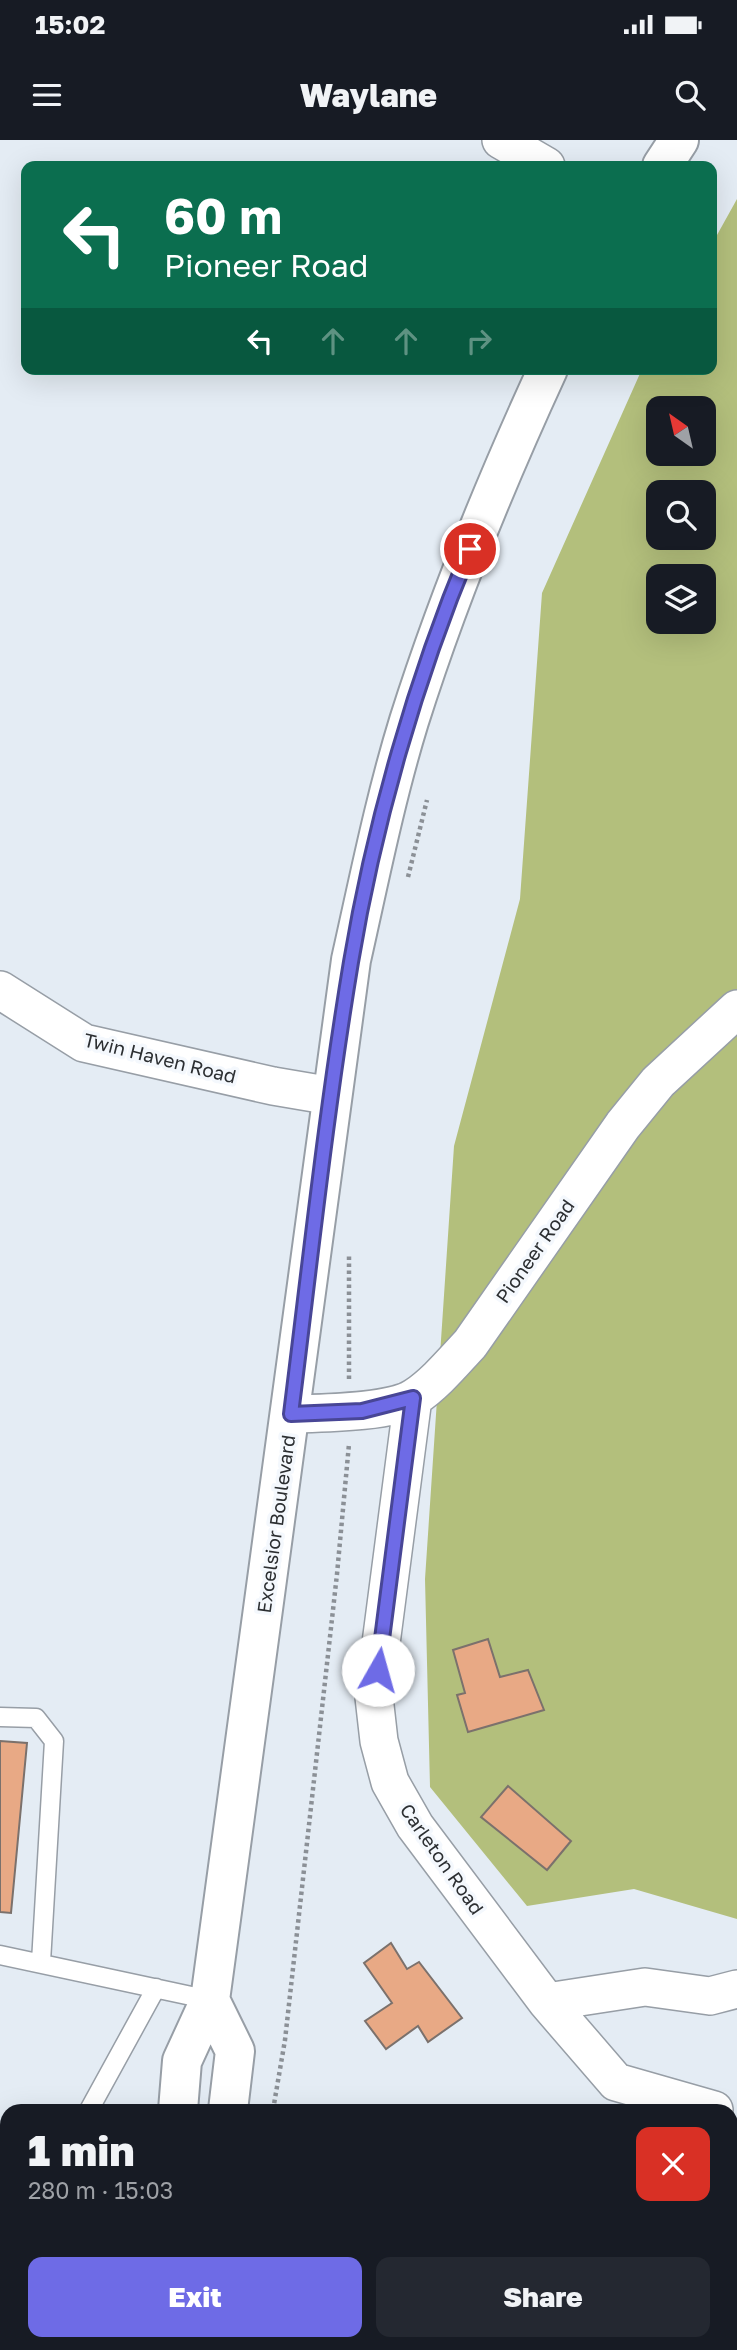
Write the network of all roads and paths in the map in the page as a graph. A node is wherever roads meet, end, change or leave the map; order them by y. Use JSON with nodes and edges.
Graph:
{"nodes":[{"id":1,"x":501,"y":140,"type":"edge"},
{"id":2,"x":679,"y":140,"type":"edge"},
{"id":3,"x":537,"y":161,"type":"edge"},
{"id":4,"x":665,"y":161,"type":"edge"},
{"id":5,"x":545,"y":375,"type":"edge"},
{"id":6,"x":427,"y":798,"type":"dead end"},
{"id":7,"x":406,"y":889,"type":"dead end"},
{"id":8,"x":0,"y":990,"type":"edge"},
{"id":9,"x":737,"y":1009,"type":"edge"},
{"id":10,"x":332,"y":1096,"type":"junction"},
{"id":11,"x":349,"y":1247,"type":"dead end"},
{"id":12,"x":413,"y":1398,"type":"junction"},
{"id":13,"x":349,"y":1412,"type":"junction"},
{"id":14,"x":291,"y":1414,"type":"junction"},
{"id":15,"x":0,"y":1717,"type":"edge"},
{"id":16,"x":0,"y":1955,"type":"edge"},
{"id":17,"x":41,"y":1962,"type":"junction"},
{"id":18,"x":156,"y":1988,"type":"junction"},
{"id":19,"x":737,"y":1989,"type":"edge"},
{"id":20,"x":210,"y":2000,"type":"junction"},
{"id":21,"x":547,"y":2002,"type":"junction"},
{"id":22,"x":613,"y":2096,"type":"edge"},
{"id":23,"x":92,"y":2104,"type":"edge"},
{"id":24,"x":178,"y":2104,"type":"edge"},
{"id":25,"x":229,"y":2104,"type":"edge"},
{"id":26,"x":274,"y":2104,"type":"edge"},
{"id":27,"x":671,"y":2104,"type":"edge"}],
"edges":[{"from":1,"to":3,"type":"street"},
{"from":2,"to":4,"type":"main road"},
{"from":5,"to":10,"type":"main road","name":"Excelsior Boulevard"},
{"from":6,"to":7,"type":"path"},
{"from":8,"to":10,"type":"street","name":"Twin Haven Road"},
{"from":9,"to":12,"type":"street","name":"Pioneer Road"},
{"from":10,"to":14,"type":"main road","name":"Excelsior Boulevard"},
{"from":11,"to":13,"type":"path"},
{"from":12,"to":13,"type":"street"},
{"from":12,"to":21,"type":"street","name":"Carleton Road"},
{"from":13,"to":14,"type":"street"},
{"from":13,"to":26,"type":"path"},
{"from":14,"to":20,"type":"main road","name":"Excelsior Boulevard"},
{"from":15,"to":17,"type":"lane"},
{"from":16,"to":17,"type":"lane"},
{"from":17,"to":18,"type":"lane"},
{"from":18,"to":20,"type":"lane"},
{"from":18,"to":23,"type":"lane"},
{"from":19,"to":21,"type":"street"},
{"from":20,"to":24,"type":"main road","name":"Excelsior Boulevard"},
{"from":20,"to":25,"type":"main road"},
{"from":21,"to":22,"type":"street","name":"Carleton Road"},
{"from":22,"to":27,"type":"street"}]}
